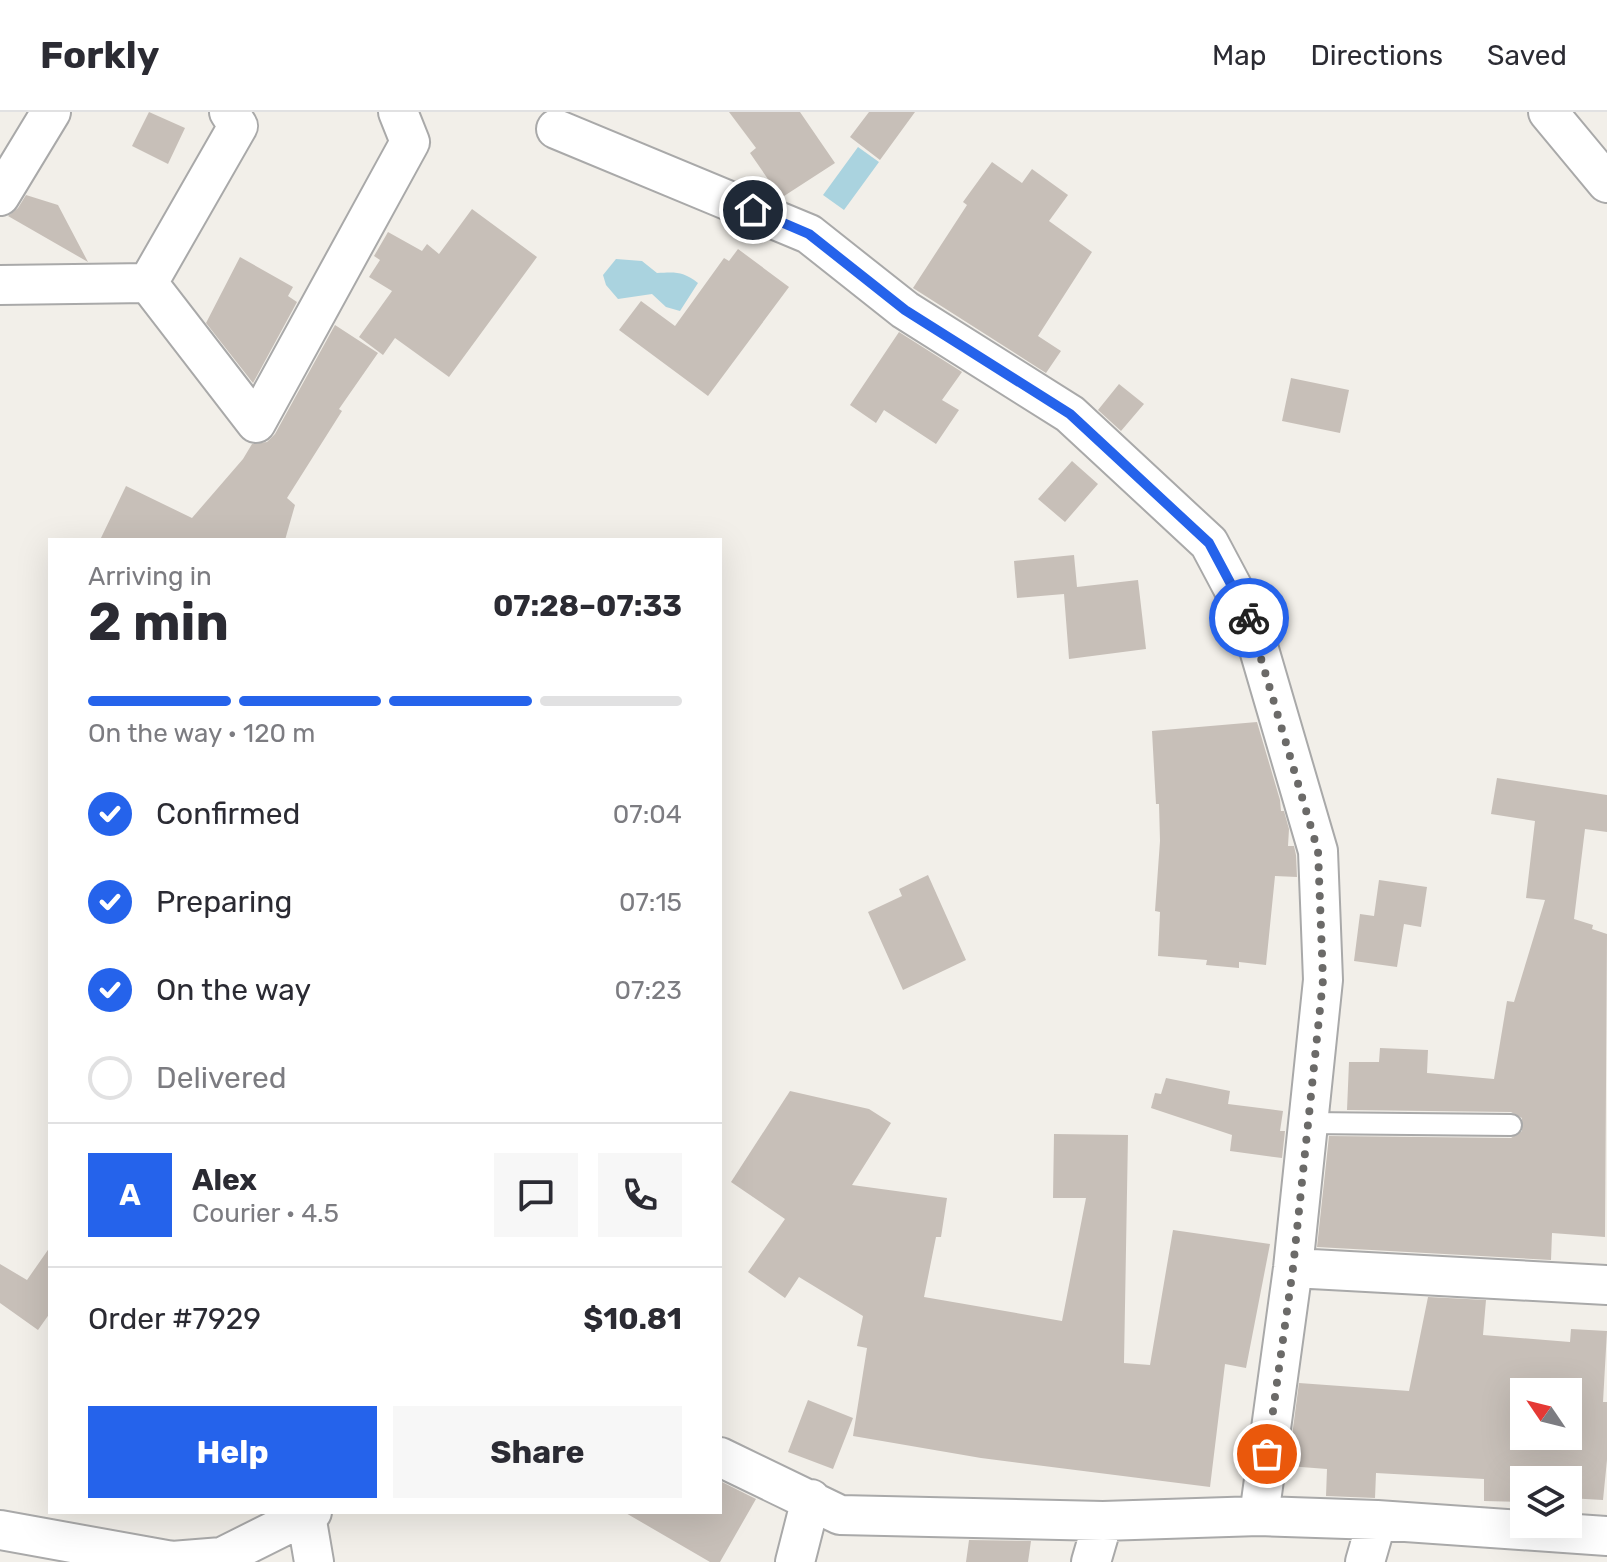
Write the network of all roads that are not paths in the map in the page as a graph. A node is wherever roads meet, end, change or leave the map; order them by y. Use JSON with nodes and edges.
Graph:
{"nodes":[{"id":1,"x":51,"y":112,"type":"edge"},
{"id":2,"x":229,"y":112,"type":"edge"},
{"id":3,"x":398,"y":112,"type":"edge"},
{"id":4,"x":1548,"y":112,"type":"edge"},
{"id":5,"x":556,"y":129,"type":"dead end"},
{"id":6,"x":1607,"y":183,"type":"edge"},
{"id":7,"x":0,"y":196,"type":"edge"},
{"id":8,"x":148,"y":283,"type":"junction"},
{"id":9,"x":0,"y":285,"type":"edge"},
{"id":10,"x":1308,"y":1123,"type":"junction"},
{"id":11,"x":1511,"y":1125,"type":"dead end"},
{"id":12,"x":1293,"y":1268,"type":"junction"},
{"id":13,"x":1607,"y":1285,"type":"edge"},
{"id":14,"x":722,"y":1458,"type":"edge"},
{"id":15,"x":811,"y":1499,"type":"junction"},
{"id":16,"x":307,"y":1514,"type":"edge"},
{"id":17,"x":309,"y":1514,"type":"edge"},
{"id":18,"x":1259,"y":1516,"type":"junction"},
{"id":19,"x":1377,"y":1520,"type":"junction"},
{"id":20,"x":1103,"y":1521,"type":"junction"},
{"id":21,"x":0,"y":1530,"type":"edge"},
{"id":22,"x":1607,"y":1536,"type":"edge"},
{"id":23,"x":314,"y":1562,"type":"edge"},
{"id":24,"x":795,"y":1562,"type":"edge"},
{"id":25,"x":1091,"y":1562,"type":"edge"},
{"id":26,"x":1365,"y":1562,"type":"edge"}],
"edges":[{"from":1,"to":7,"type":"street"},
{"from":2,"to":8,"type":"street"},
{"from":3,"to":8,"type":"street"},
{"from":4,"to":6,"type":"street"},
{"from":5,"to":10,"type":"street"},
{"from":8,"to":9,"type":"street"},
{"from":10,"to":11,"type":"lane"},
{"from":10,"to":12,"type":"street"},
{"from":12,"to":13,"type":"street"},
{"from":12,"to":18,"type":"street"},
{"from":14,"to":15,"type":"street"},
{"from":15,"to":20,"type":"street"},
{"from":15,"to":24,"type":"street"},
{"from":16,"to":21,"type":"street"},
{"from":17,"to":23,"type":"street"},
{"from":18,"to":19,"type":"street"},
{"from":18,"to":20,"type":"street"},
{"from":19,"to":22,"type":"street"},
{"from":19,"to":26,"type":"street"},
{"from":20,"to":25,"type":"street"}]}
